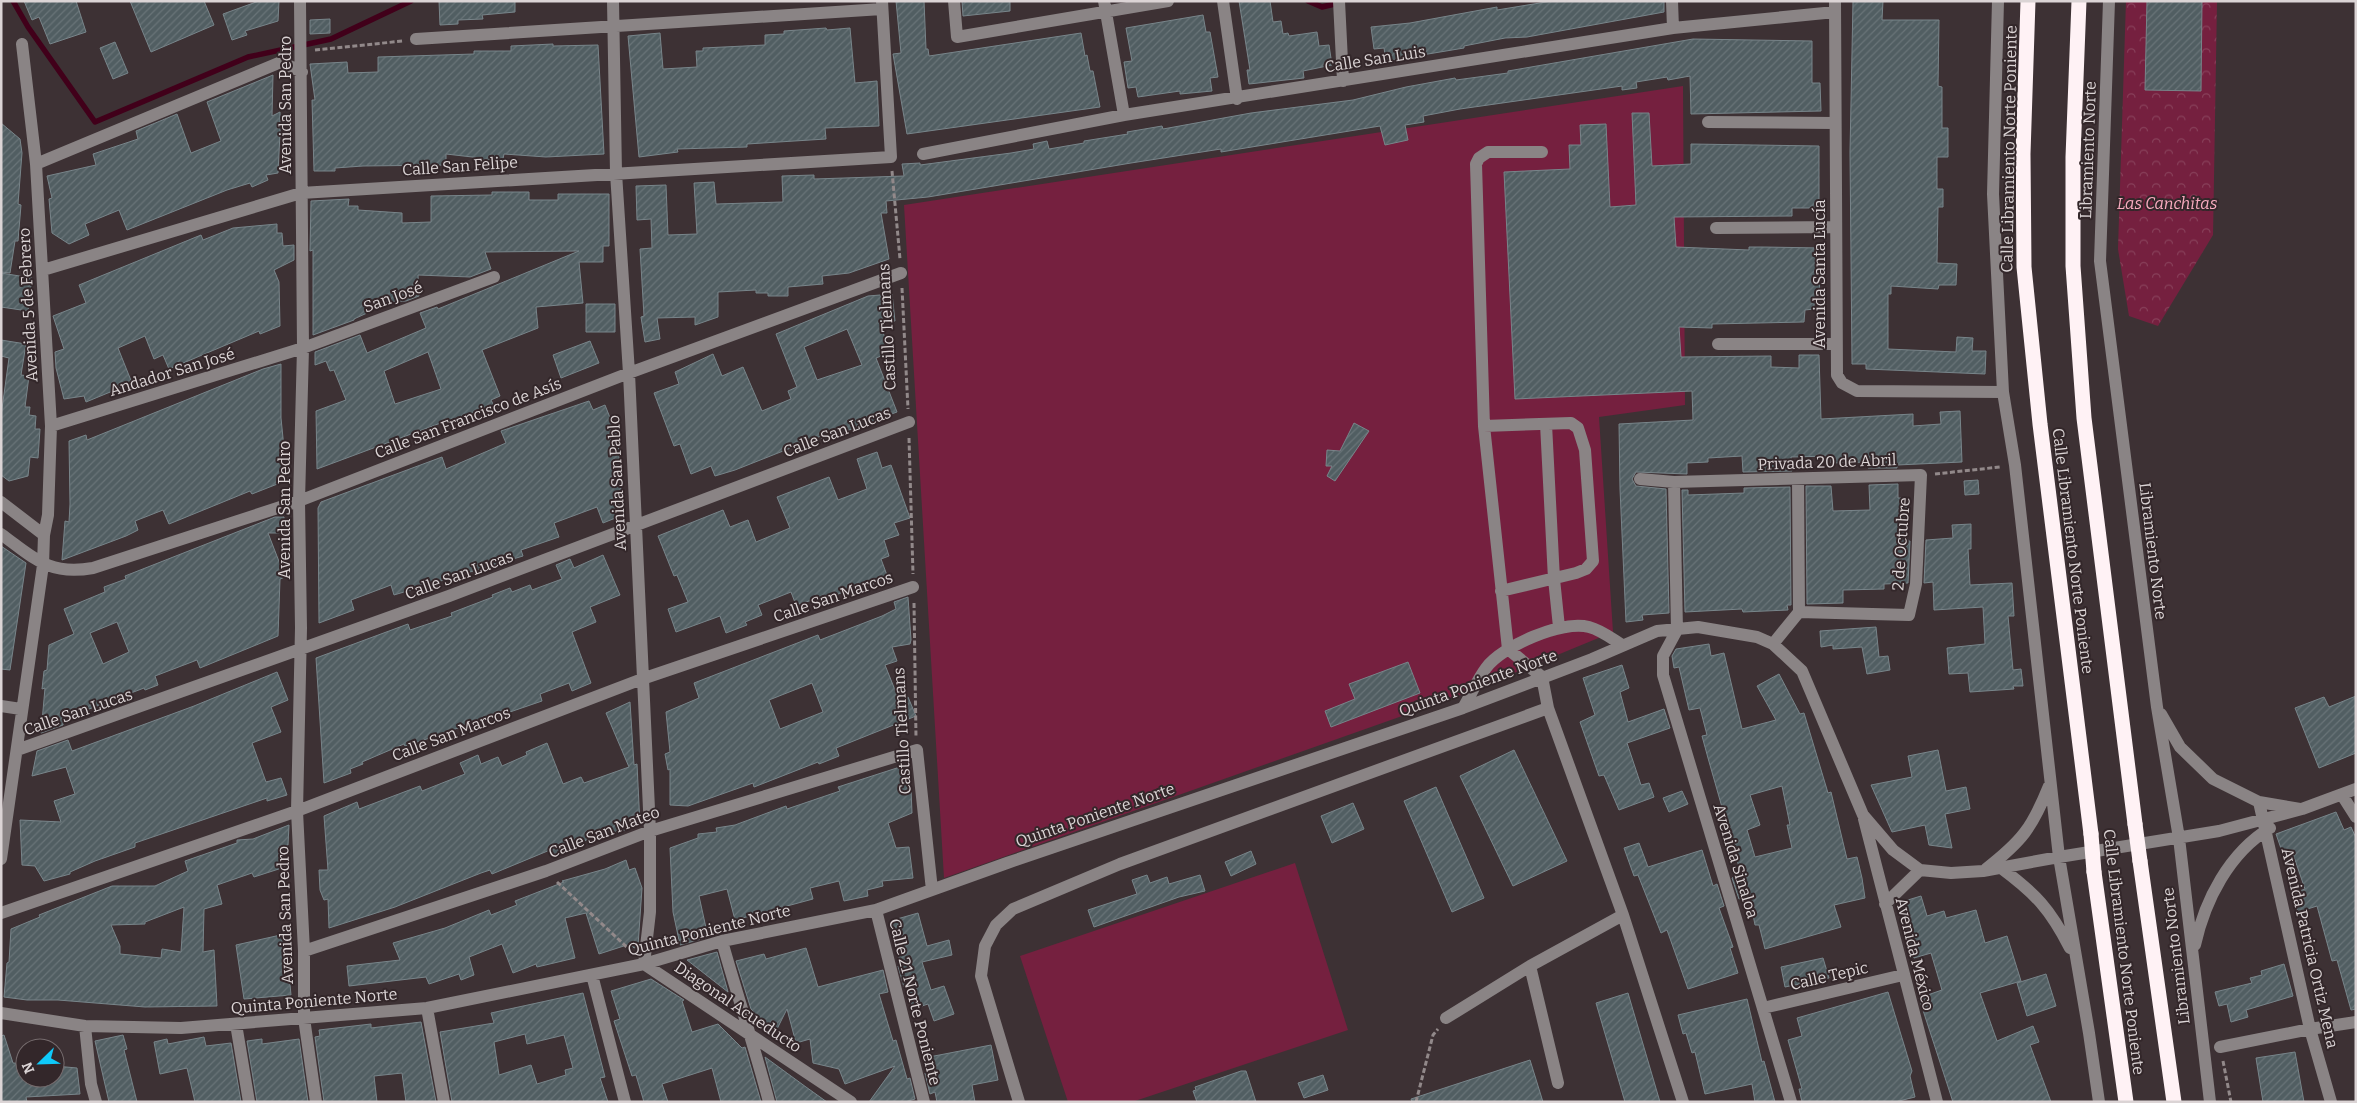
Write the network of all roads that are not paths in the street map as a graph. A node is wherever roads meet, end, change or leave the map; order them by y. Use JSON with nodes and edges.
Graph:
{"nodes":[{"id":1,"x":300,"y":1,"type":"edge"},
{"id":2,"x":613,"y":1,"type":"edge"},
{"id":3,"x":954,"y":1,"type":"edge"},
{"id":4,"x":1168,"y":1,"type":"edge"},
{"id":5,"x":1223,"y":1,"type":"edge"},
{"id":6,"x":1339,"y":1,"type":"edge"},
{"id":7,"x":1672,"y":1,"type":"edge"},
{"id":8,"x":1998,"y":1,"type":"edge"},
{"id":9,"x":2028,"y":1,"type":"edge"},
{"id":10,"x":2079,"y":1,"type":"edge"},
{"id":11,"x":2109,"y":1,"type":"edge"},
{"id":12,"x":882,"y":5,"type":"edge"},
{"id":13,"x":1105,"y":7,"type":"edge"},
{"id":14,"x":1835,"y":7,"type":"edge"},
{"id":15,"x":612,"y":27,"type":"junction"},
{"id":16,"x":1673,"y":28,"type":"junction"},
{"id":17,"x":416,"y":39,"type":"road end"},
{"id":18,"x":22,"y":44,"type":"dead end"},
{"id":19,"x":302,"y":72,"type":"junction"},
{"id":20,"x":1343,"y":81,"type":"junction"},
{"id":21,"x":1237,"y":99,"type":"junction"},
{"id":22,"x":1124,"y":115,"type":"junction"},
{"id":23,"x":1708,"y":122,"type":"dead end"},
{"id":24,"x":1834,"y":123,"type":"junction"},
{"id":25,"x":1542,"y":152,"type":"dead end"},
{"id":26,"x":923,"y":154,"type":"dead end"},
{"id":27,"x":36,"y":164,"type":"junction"},
{"id":28,"x":616,"y":173,"type":"junction"},
{"id":29,"x":301,"y":193,"type":"junction"},
{"id":30,"x":1835,"y":227,"type":"junction"},
{"id":31,"x":1716,"y":228,"type":"dead end"},
{"id":32,"x":43,"y":270,"type":"junction"},
{"id":33,"x":901,"y":273,"type":"road end"},
{"id":34,"x":494,"y":277,"type":"dead end"},
{"id":35,"x":1718,"y":344,"type":"dead end"},
{"id":36,"x":1835,"y":344,"type":"junction"},
{"id":37,"x":303,"y":348,"type":"junction"},
{"id":38,"x":629,"y":373,"type":"junction"},
{"id":39,"x":2003,"y":392,"type":"junction"},
{"id":40,"x":909,"y":422,"type":"road end"},
{"id":41,"x":1546,"y":424,"type":"junction"},
{"id":42,"x":51,"y":426,"type":"junction"},
{"id":43,"x":1484,"y":426,"type":"junction"},
{"id":44,"x":1922,"y":475,"type":"joint"},
{"id":45,"x":1640,"y":479,"type":"dead end"},
{"id":46,"x":1798,"y":479,"type":"junction"},
{"id":47,"x":1674,"y":482,"type":"junction"},
{"id":48,"x":299,"y":501,"type":"junction"},
{"id":49,"x":1,"y":502,"type":"edge"},
{"id":50,"x":635,"y":527,"type":"junction"},
{"id":51,"x":1,"y":534,"type":"edge"},
{"id":52,"x":44,"y":535,"type":"junction"},
{"id":53,"x":43,"y":564,"type":"junction"},
{"id":54,"x":1554,"y":579,"type":"junction"},
{"id":55,"x":913,"y":586,"type":"road end"},
{"id":56,"x":1501,"y":591,"type":"junction"},
{"id":57,"x":1799,"y":612,"type":"junction"},
{"id":58,"x":1559,"y":627,"type":"junction"},
{"id":59,"x":1677,"y":630,"type":"junction"},
{"id":60,"x":1773,"y":644,"type":"junction"},
{"id":61,"x":1622,"y":646,"type":"junction"},
{"id":62,"x":1508,"y":649,"type":"junction"},
{"id":63,"x":300,"y":651,"type":"junction"},
{"id":64,"x":1542,"y":677,"type":"junction"},
{"id":65,"x":642,"y":679,"type":"junction"},
{"id":66,"x":1,"y":706,"type":"edge"},
{"id":67,"x":2157,"y":707,"type":"junction"},
{"id":68,"x":1463,"y":708,"type":"junction"},
{"id":69,"x":1548,"y":708,"type":"junction"},
{"id":70,"x":21,"y":709,"type":"junction"},
{"id":71,"x":17,"y":750,"type":"junction"},
{"id":72,"x":917,"y":750,"type":"joint"},
{"id":73,"x":2050,"y":783,"type":"junction"},
{"id":74,"x":2356,"y":789,"type":"edge"},
{"id":75,"x":2342,"y":795,"type":"junction"},
{"id":76,"x":2259,"y":802,"type":"junction"},
{"id":77,"x":2302,"y":809,"type":"junction"},
{"id":78,"x":297,"y":811,"type":"junction"},
{"id":79,"x":1862,"y":814,"type":"junction"},
{"id":80,"x":2356,"y":817,"type":"edge"},
{"id":81,"x":2265,"y":826,"type":"junction"},
{"id":82,"x":650,"y":831,"type":"junction"},
{"id":83,"x":2179,"y":838,"type":"junction"},
{"id":84,"x":2058,"y":857,"type":"junction"},
{"id":85,"x":1,"y":859,"type":"edge"},
{"id":86,"x":2001,"y":868,"type":"junction"},
{"id":87,"x":1920,"y":870,"type":"junction"},
{"id":88,"x":1983,"y":871,"type":"junction"},
{"id":89,"x":932,"y":890,"type":"junction"},
{"id":90,"x":1885,"y":904,"type":"junction"},
{"id":91,"x":876,"y":910,"type":"junction"},
{"id":92,"x":1,"y":913,"type":"edge"},
{"id":93,"x":1623,"y":915,"type":"junction"},
{"id":94,"x":722,"y":941,"type":"junction"},
{"id":95,"x":304,"y":951,"type":"junction"},
{"id":96,"x":2193,"y":954,"type":"junction"},
{"id":97,"x":2076,"y":959,"type":"junction"},
{"id":98,"x":644,"y":964,"type":"junction"},
{"id":99,"x":1530,"y":966,"type":"junction"},
{"id":100,"x":592,"y":975,"type":"junction"},
{"id":101,"x":1903,"y":975,"type":"junction"},
{"id":102,"x":426,"y":1008,"type":"junction"},
{"id":103,"x":1763,"y":1008,"type":"junction"},
{"id":104,"x":1,"y":1013,"type":"edge"},
{"id":105,"x":304,"y":1018,"type":"junction"},
{"id":106,"x":1446,"y":1018,"type":"road end"},
{"id":107,"x":2356,"y":1022,"type":"edge"},
{"id":108,"x":236,"y":1024,"type":"junction"},
{"id":109,"x":85,"y":1026,"type":"junction"},
{"id":110,"x":2310,"y":1029,"type":"junction"},
{"id":111,"x":750,"y":1034,"type":"junction"},
{"id":112,"x":2220,"y":1047,"type":"road end"},
{"id":113,"x":1558,"y":1084,"type":"dead end"},
{"id":114,"x":96,"y":1102,"type":"edge"},
{"id":115,"x":249,"y":1102,"type":"edge"},
{"id":116,"x":316,"y":1102,"type":"edge"},
{"id":117,"x":444,"y":1102,"type":"edge"},
{"id":118,"x":625,"y":1102,"type":"edge"},
{"id":119,"x":769,"y":1102,"type":"edge"},
{"id":120,"x":851,"y":1102,"type":"edge"},
{"id":121,"x":924,"y":1102,"type":"edge"},
{"id":122,"x":1019,"y":1102,"type":"edge"},
{"id":123,"x":1683,"y":1102,"type":"edge"},
{"id":124,"x":1791,"y":1102,"type":"edge"},
{"id":125,"x":1937,"y":1102,"type":"edge"},
{"id":126,"x":2099,"y":1102,"type":"edge"},
{"id":127,"x":2126,"y":1102,"type":"edge"},
{"id":128,"x":2174,"y":1102,"type":"edge"},
{"id":129,"x":2210,"y":1102,"type":"edge"},
{"id":130,"x":2332,"y":1102,"type":"edge"}],
"edges":[{"from":1,"to":19,"type":"street","name":"Avenida San Pedro"},
{"from":2,"to":15,"type":"street","name":"Avenida San Pablo"},
{"from":3,"to":13,"type":"street"},
{"from":4,"to":13,"type":"street"},
{"from":5,"to":21,"type":"street"},
{"from":6,"to":20,"type":"street"},
{"from":7,"to":16,"type":"street"},
{"from":8,"to":39,"type":"street"},
{"from":9,"to":127,"type":"highway","name":"Calle Libramiento Norte Poniente","bridge":true},
{"from":10,"to":128,"type":"highway","name":"Calle Libramiento Norte Poniente","bridge":true},
{"from":11,"to":67,"type":"street","name":"Libramiento Norte"},
{"from":12,"to":15,"type":"street"},
{"from":12,"to":28,"type":"street","name":"Calle San Felipe"},
{"from":13,"to":22,"type":"street"},
{"from":14,"to":16,"type":"street","name":"Calle San Luis"},
{"from":14,"to":24,"type":"street","name":"Avenida Santa Lucía"},
{"from":15,"to":17,"type":"street"},
{"from":15,"to":28,"type":"street","name":"Avenida San Pablo"},
{"from":16,"to":20,"type":"street","name":"Calle San Luis"},
{"from":18,"to":27,"type":"street","name":"Avenida 5 de Febrero"},
{"from":19,"to":27,"type":"street"},
{"from":19,"to":29,"type":"street","name":"Avenida San Pedro"},
{"from":20,"to":21,"type":"street","name":"Calle San Luis"},
{"from":21,"to":22,"type":"street","name":"Calle San Luis"},
{"from":22,"to":26,"type":"street","name":"Calle San Luis"},
{"from":23,"to":24,"type":"street"},
{"from":24,"to":30,"type":"street","name":"Avenida Santa Lucía"},
{"from":25,"to":43,"type":"street"},
{"from":27,"to":32,"type":"street","name":"Avenida 5 de Febrero"},
{"from":28,"to":29,"type":"street","name":"Calle San Felipe"},
{"from":28,"to":38,"type":"street","name":"Avenida San Pablo"},
{"from":29,"to":32,"type":"street","name":"Calle San Felipe"},
{"from":29,"to":37,"type":"street","name":"Avenida San Pedro"},
{"from":30,"to":31,"type":"street"},
{"from":30,"to":36,"type":"street","name":"Avenida Santa Lucía"},
{"from":32,"to":42,"type":"street","name":"Avenida 5 de Febrero"},
{"from":33,"to":38,"type":"street","name":"Calle San Francisco de Asís"},
{"from":34,"to":37,"type":"street","name":"San José"},
{"from":35,"to":36,"type":"street"},
{"from":36,"to":39,"type":"street","name":"Avenida Santa Lucía"},
{"from":37,"to":42,"type":"street","name":"Andador San José"},
{"from":37,"to":48,"type":"street","name":"Avenida San Pedro"},
{"from":38,"to":48,"type":"street","name":"Calle San Francisco de Asís"},
{"from":38,"to":50,"type":"street","name":"Avenida San Pablo"},
{"from":39,"to":73,"type":"street"},
{"from":40,"to":50,"type":"street","name":"Calle San Lucas"},
{"from":41,"to":43,"type":"street"},
{"from":41,"to":54,"type":"street"},
{"from":41,"to":54,"type":"street"},
{"from":42,"to":52,"type":"street","name":"Avenida 5 de Febrero"},
{"from":43,"to":56,"type":"street"},
{"from":44,"to":46,"type":"street","name":"Privada 20 de Abril"},
{"from":44,"to":57,"type":"street","name":"2 de Octubre"},
{"from":45,"to":47,"type":"street","name":"Privada 20 de Abril"},
{"from":46,"to":47,"type":"street","name":"Privada 20 de Abril"},
{"from":46,"to":57,"type":"street"},
{"from":47,"to":59,"type":"street"},
{"from":48,"to":53,"type":"street","name":"Calle San Francisco de Asís"},
{"from":48,"to":63,"type":"street","name":"Avenida San Pedro"},
{"from":49,"to":52,"type":"street"},
{"from":50,"to":63,"type":"street","name":"Calle San Lucas"},
{"from":50,"to":65,"type":"street","name":"Avenida San Pablo"},
{"from":51,"to":53,"type":"street"},
{"from":52,"to":53,"type":"street","name":"Avenida 5 de Febrero"},
{"from":53,"to":70,"type":"street","name":"Avenida 5 de Febrero"},
{"from":54,"to":56,"type":"street"},
{"from":54,"to":58,"type":"street"},
{"from":55,"to":65,"type":"street","name":"Calle San Marcos"},
{"from":56,"to":62,"type":"street"},
{"from":57,"to":60,"type":"street"},
{"from":58,"to":61,"type":"street"},
{"from":58,"to":62,"type":"street"},
{"from":59,"to":60,"type":"street","name":"Quinta Poniente Norte"},
{"from":59,"to":61,"type":"street","name":"Quinta Poniente Norte"},
{"from":59,"to":103,"type":"street","name":"Avenida Sinaloa"},
{"from":60,"to":79,"type":"street","name":"Quinta Poniente Norte"},
{"from":61,"to":64,"type":"street","name":"Quinta Poniente Norte"},
{"from":62,"to":64,"type":"street"},
{"from":62,"to":68,"type":"street"},
{"from":63,"to":71,"type":"street","name":"Calle San Lucas"},
{"from":63,"to":78,"type":"street","name":"Avenida San Pedro"},
{"from":64,"to":68,"type":"street","name":"Quinta Poniente Norte"},
{"from":64,"to":69,"type":"street"},
{"from":65,"to":78,"type":"street","name":"Calle San Marcos"},
{"from":65,"to":82,"type":"street","name":"Avenida San Pablo"},
{"from":66,"to":70,"type":"street"},
{"from":67,"to":76,"type":"street"},
{"from":67,"to":83,"type":"street","name":"Libramiento Norte"},
{"from":68,"to":89,"type":"street","name":"Quinta Poniente Norte"},
{"from":69,"to":93,"type":"street"},
{"from":69,"to":122,"type":"street"},
{"from":70,"to":71,"type":"street","name":"Avenida 5 de Febrero"},
{"from":71,"to":85,"type":"street","name":"Avenida 5 de Febrero"},
{"from":72,"to":82,"type":"street","name":"Calle San Mateo"},
{"from":72,"to":89,"type":"street","name":"Castillo Tielmans"},
{"from":73,"to":84,"type":"street"},
{"from":73,"to":88,"type":"street"},
{"from":74,"to":75,"type":"street"},
{"from":75,"to":77,"type":"street"},
{"from":75,"to":80,"type":"street"},
{"from":76,"to":77,"type":"street"},
{"from":76,"to":81,"type":"street","name":"Avenida Patricia Ortiz Mena"},
{"from":77,"to":81,"type":"street"},
{"from":78,"to":92,"type":"street","name":"Calle San Marcos"},
{"from":78,"to":95,"type":"street","name":"Avenida San Pedro"},
{"from":79,"to":87,"type":"street","name":"Quinta Poniente Norte"},
{"from":79,"to":90,"type":"street","name":"Avenida México"},
{"from":81,"to":83,"type":"street"},
{"from":81,"to":96,"type":"street"},
{"from":81,"to":110,"type":"street","name":"Avenida Patricia Ortiz Mena"},
{"from":82,"to":95,"type":"street","name":"Calle San Mateo"},
{"from":82,"to":98,"type":"street","name":"Avenida San Pablo"},
{"from":83,"to":84,"type":"street"},
{"from":83,"to":96,"type":"street","name":"Libramiento Norte"},
{"from":84,"to":86,"type":"street"},
{"from":84,"to":97,"type":"street"},
{"from":86,"to":88,"type":"street"},
{"from":86,"to":97,"type":"street"},
{"from":87,"to":88,"type":"street"},
{"from":87,"to":90,"type":"street"},
{"from":89,"to":91,"type":"street","name":"Quinta Poniente Norte"},
{"from":90,"to":101,"type":"street","name":"Avenida México"},
{"from":91,"to":94,"type":"street","name":"Quinta Poniente Norte"},
{"from":91,"to":121,"type":"street","name":"Calle 21 Norte Poniente"},
{"from":93,"to":99,"type":"street"},
{"from":93,"to":123,"type":"street"},
{"from":94,"to":98,"type":"street","name":"Quinta Poniente Norte"},
{"from":94,"to":111,"type":"street"},
{"from":95,"to":105,"type":"street","name":"Avenida San Pedro"},
{"from":96,"to":129,"type":"street","name":"Libramiento Norte"},
{"from":97,"to":126,"type":"street"},
{"from":98,"to":100,"type":"street","name":"Quinta Poniente Norte"},
{"from":98,"to":111,"type":"street","name":"Diagonal Acueducto"},
{"from":99,"to":106,"type":"street"},
{"from":99,"to":113,"type":"street"},
{"from":100,"to":102,"type":"street","name":"Quinta Poniente Norte"},
{"from":100,"to":118,"type":"street"},
{"from":101,"to":103,"type":"street","name":"Calle Tepic"},
{"from":101,"to":125,"type":"street","name":"Avenida México"},
{"from":102,"to":105,"type":"street","name":"Quinta Poniente Norte"},
{"from":102,"to":117,"type":"street"},
{"from":103,"to":124,"type":"street","name":"Avenida Sinaloa"},
{"from":104,"to":109,"type":"street","name":"Quinta Poniente Norte"},
{"from":105,"to":108,"type":"street","name":"Quinta Poniente Norte"},
{"from":105,"to":116,"type":"street","name":"Avenida San Pedro"},
{"from":107,"to":110,"type":"street"},
{"from":108,"to":109,"type":"street","name":"Quinta Poniente Norte"},
{"from":108,"to":115,"type":"street"},
{"from":109,"to":114,"type":"street"},
{"from":110,"to":112,"type":"street"},
{"from":110,"to":130,"type":"street","name":"Avenida Patricia Ortiz Mena"},
{"from":111,"to":119,"type":"street"},
{"from":111,"to":120,"type":"street","name":"Diagonal Acueducto"}]}
